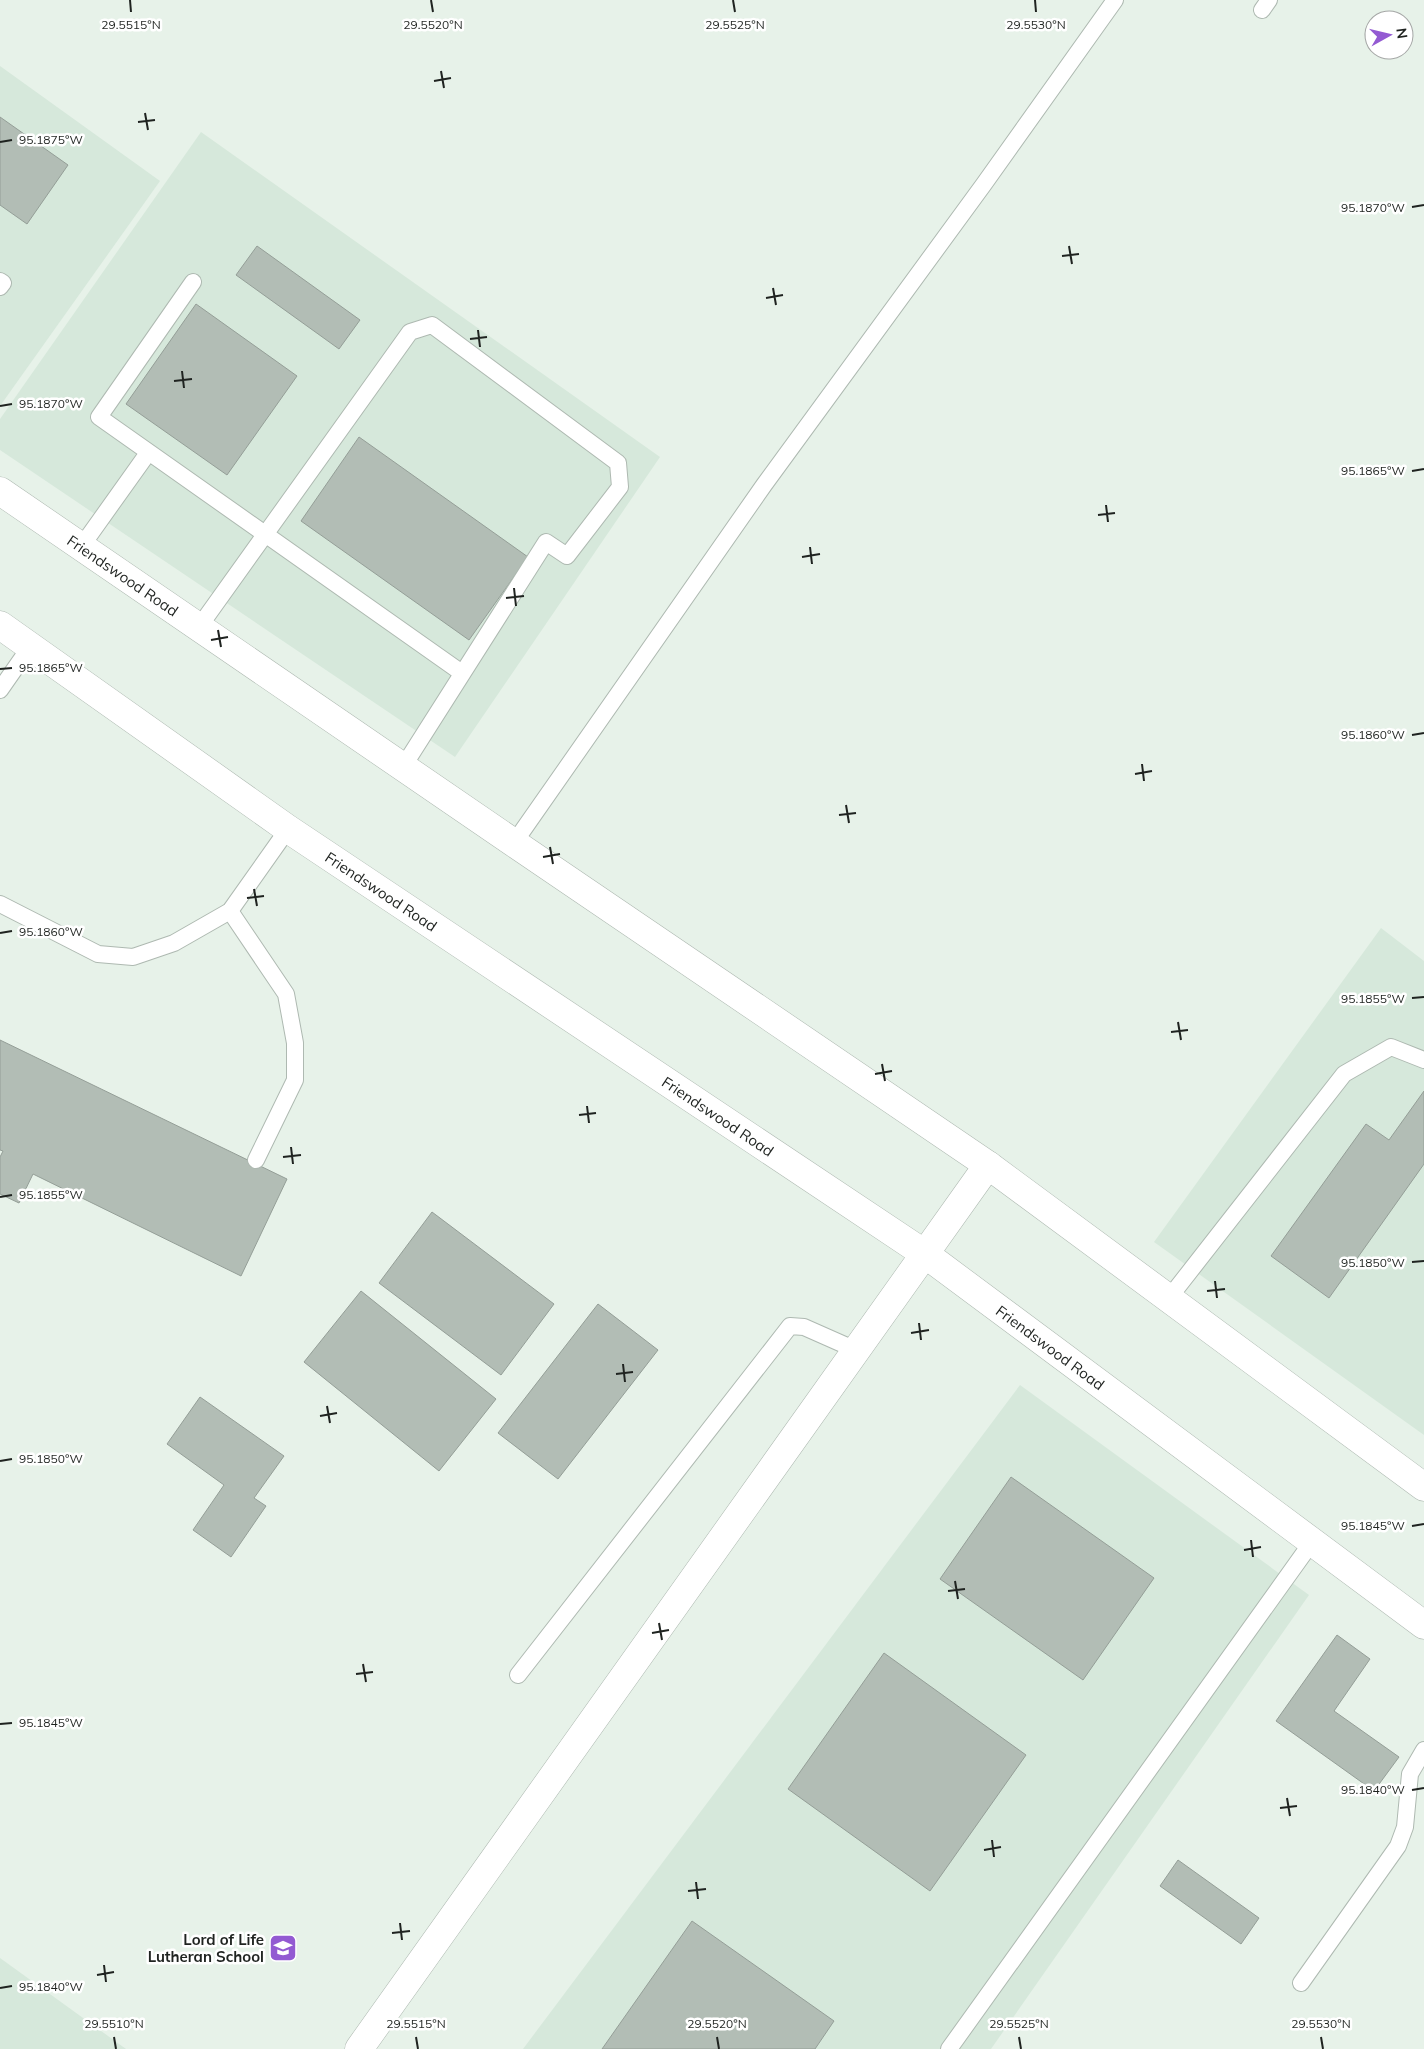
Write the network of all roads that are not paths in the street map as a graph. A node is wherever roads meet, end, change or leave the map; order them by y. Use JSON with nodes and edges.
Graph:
{"nodes":[{"id":1,"x":1115,"y":0,"type":"edge"},
{"id":2,"x":0,"y":281,"type":"edge"},
{"id":3,"x":193,"y":282,"type":"dead end"},
{"id":4,"x":0,"y":287,"type":"edge"},
{"id":5,"x":148,"y":453,"type":"junction"},
{"id":6,"x":0,"y":491,"type":"edge"},
{"id":7,"x":266,"y":535,"type":"junction"},
{"id":8,"x":82,"y":546,"type":"junction"},
{"id":9,"x":0,"y":625,"type":"edge"},
{"id":10,"x":199,"y":627,"type":"junction"},
{"id":11,"x":30,"y":647,"type":"junction"},
{"id":12,"x":462,"y":673,"type":"junction"},
{"id":13,"x":0,"y":690,"type":"edge"},
{"id":14,"x":403,"y":767,"type":"junction"},
{"id":15,"x":288,"y":829,"type":"junction"},
{"id":16,"x":514,"y":843,"type":"junction"},
{"id":17,"x":0,"y":904,"type":"edge"},
{"id":18,"x":230,"y":911,"type":"junction"},
{"id":19,"x":1424,"y":1060,"type":"edge"},
{"id":20,"x":256,"y":1160,"type":"dead end"},
{"id":21,"x":988,"y":1164,"type":"junction"},
{"id":22,"x":925,"y":1254,"type":"junction"},
{"id":23,"x":1169,"y":1298,"type":"junction"},
{"id":24,"x":856,"y":1350,"type":"junction"},
{"id":25,"x":1424,"y":1487,"type":"edge"},
{"id":26,"x":1312,"y":1542,"type":"junction"},
{"id":27,"x":1424,"y":1625,"type":"edge"},
{"id":28,"x":518,"y":1675,"type":"dead end"},
{"id":29,"x":1424,"y":1750,"type":"edge"},
{"id":30,"x":1301,"y":1983,"type":"dead end"},
{"id":31,"x":359,"y":2049,"type":"edge"},
{"id":32,"x":949,"y":2049,"type":"edge"}],
"edges":[{"from":1,"to":16,"type":"lane"},
{"from":2,"to":4,"type":"lane"},
{"from":3,"to":5,"type":"lane"},
{"from":5,"to":7,"type":"lane"},
{"from":5,"to":8,"type":"lane"},
{"from":6,"to":8,"type":"main road","name":"Friendswood Road"},
{"from":7,"to":10,"type":"lane"},
{"from":7,"to":12,"type":"lane"},
{"from":7,"to":12,"type":"lane"},
{"from":8,"to":10,"type":"main road","name":"Friendswood Road"},
{"from":9,"to":11,"type":"main road","name":"Friendswood Road"},
{"from":10,"to":14,"type":"main road","name":"Friendswood Road"},
{"from":11,"to":13,"type":"lane"},
{"from":11,"to":15,"type":"main road","name":"Friendswood Road"},
{"from":12,"to":14,"type":"lane"},
{"from":14,"to":16,"type":"main road","name":"Friendswood Road"},
{"from":15,"to":18,"type":"lane"},
{"from":15,"to":22,"type":"main road","name":"Friendswood Road"},
{"from":16,"to":21,"type":"main road","name":"Friendswood Road"},
{"from":17,"to":18,"type":"lane"},
{"from":18,"to":20,"type":"lane"},
{"from":19,"to":23,"type":"lane"},
{"from":21,"to":22,"type":"main road"},
{"from":21,"to":23,"type":"main road","name":"Friendswood Road"},
{"from":22,"to":24,"type":"main road"},
{"from":22,"to":26,"type":"main road","name":"Friendswood Road"},
{"from":23,"to":25,"type":"main road","name":"Friendswood Road"},
{"from":24,"to":28,"type":"lane"},
{"from":24,"to":31,"type":"main road"},
{"from":26,"to":27,"type":"main road","name":"Friendswood Road"},
{"from":26,"to":32,"type":"lane"},
{"from":29,"to":30,"type":"lane"}]}
